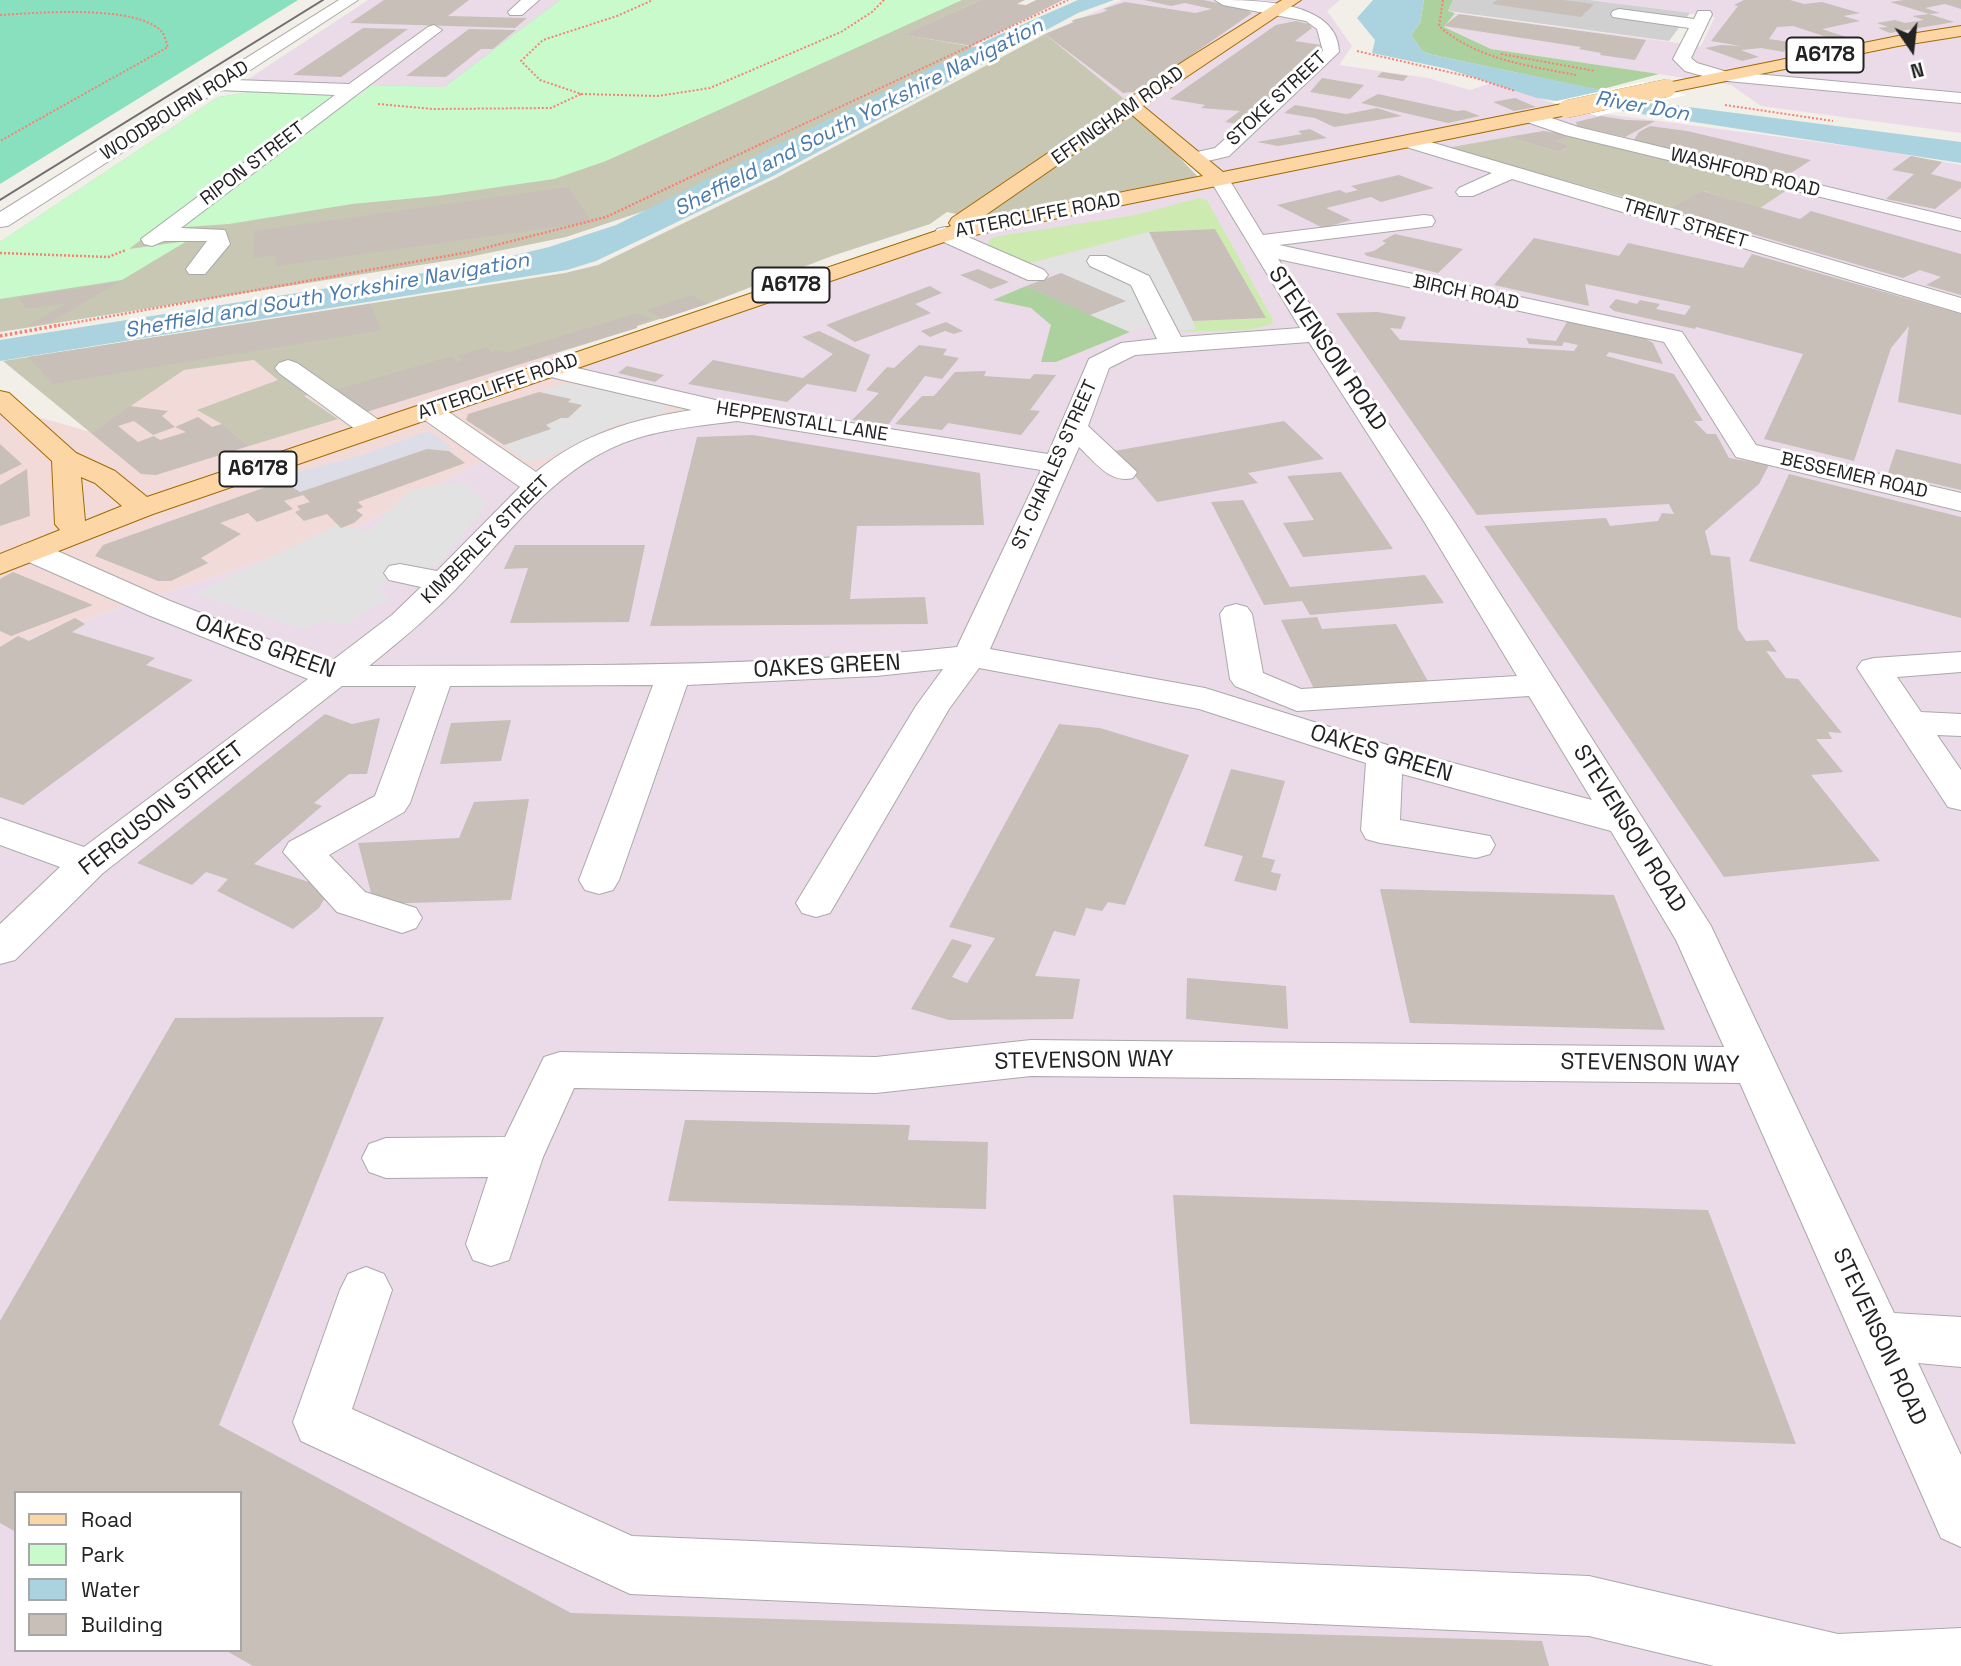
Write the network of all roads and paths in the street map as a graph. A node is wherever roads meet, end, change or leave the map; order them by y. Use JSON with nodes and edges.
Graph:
{"nodes":[{"id":1,"x":350,"y":0,"type":"edge"},
{"id":2,"x":531,"y":0,"type":"edge"},
{"id":3,"x":653,"y":0,"type":"edge"},
{"id":4,"x":884,"y":0,"type":"edge"},
{"id":5,"x":1068,"y":0,"type":"edge"},
{"id":6,"x":1223,"y":0,"type":"edge"},
{"id":7,"x":1293,"y":0,"type":"edge"},
{"id":8,"x":1278,"y":11,"type":"junction"},
{"id":9,"x":516,"y":12,"type":"dead end"},
{"id":10,"x":1619,"y":14,"type":"dead end"},
{"id":11,"x":0,"y":15,"type":"edge"},
{"id":12,"x":434,"y":30,"type":"dead end"},
{"id":13,"x":1961,"y":31,"type":"edge"},
{"id":14,"x":1331,"y":47,"type":"junction"},
{"id":15,"x":1482,"y":51,"type":"dead end"},
{"id":16,"x":1605,"y":72,"type":"dead end"},
{"id":17,"x":1723,"y":76,"type":"junction"},
{"id":18,"x":215,"y":85,"type":"junction"},
{"id":19,"x":581,"y":94,"type":"junction"},
{"id":20,"x":346,"y":96,"type":"junction"},
{"id":21,"x":1961,"y":98,"type":"edge"},
{"id":22,"x":1132,"y":106,"type":"junction"},
{"id":23,"x":1566,"y":109,"type":"junction"},
{"id":24,"x":1531,"y":117,"type":"junction"},
{"id":25,"x":1153,"y":124,"type":"junction"},
{"id":26,"x":1103,"y":125,"type":"junction"},
{"id":27,"x":0,"y":141,"type":"edge"},
{"id":28,"x":1410,"y":142,"type":"junction"},
{"id":29,"x":1212,"y":164,"type":"junction"},
{"id":30,"x":1510,"y":172,"type":"junction"},
{"id":31,"x":1466,"y":192,"type":"dead end"},
{"id":32,"x":1424,"y":221,"type":"dead end"},
{"id":33,"x":0,"y":222,"type":"edge"},
{"id":34,"x":1961,"y":225,"type":"edge"},
{"id":35,"x":945,"y":234,"type":"junction"},
{"id":36,"x":156,"y":236,"type":"junction"},
{"id":37,"x":1258,"y":245,"type":"junction"},
{"id":38,"x":0,"y":253,"type":"edge"},
{"id":39,"x":1098,"y":261,"type":"dead end"},
{"id":40,"x":197,"y":269,"type":"dead end"},
{"id":41,"x":1036,"y":275,"type":"dead end"},
{"id":42,"x":1961,"y":306,"type":"edge"},
{"id":43,"x":1319,"y":334,"type":"junction"},
{"id":44,"x":0,"y":336,"type":"edge"},
{"id":45,"x":1172,"y":344,"type":"junction"},
{"id":46,"x":288,"y":368,"type":"dead end"},
{"id":47,"x":551,"y":370,"type":"junction"},
{"id":48,"x":0,"y":399,"type":"edge"},
{"id":49,"x":428,"y":410,"type":"junction"},
{"id":50,"x":737,"y":413,"type":"junction"},
{"id":51,"x":1074,"y":428,"type":"junction"},
{"id":52,"x":373,"y":429,"type":"junction"},
{"id":53,"x":566,"y":436,"type":"dead end"},
{"id":54,"x":599,"y":443,"type":"junction"},
{"id":55,"x":1746,"y":451,"type":"joint"},
{"id":56,"x":66,"y":458,"type":"junction"},
{"id":57,"x":1056,"y":464,"type":"junction"},
{"id":58,"x":1123,"y":472,"type":"dead end"},
{"id":59,"x":536,"y":485,"type":"junction"},
{"id":60,"x":1961,"y":502,"type":"edge"},
{"id":61,"x":143,"y":508,"type":"junction"},
{"id":62,"x":80,"y":527,"type":"junction"},
{"id":63,"x":0,"y":545,"type":"edge"},
{"id":64,"x":33,"y":552,"type":"junction"},
{"id":65,"x":0,"y":565,"type":"edge"},
{"id":66,"x":400,"y":573,"type":"dead end"},
{"id":67,"x":445,"y":582,"type":"junction"},
{"id":68,"x":1236,"y":614,"type":"dead end"},
{"id":69,"x":970,"y":656,"type":"junction"},
{"id":70,"x":1961,"y":662,"type":"edge"},
{"id":71,"x":674,"y":675,"type":"junction"},
{"id":72,"x":331,"y":676,"type":"junction"},
{"id":73,"x":438,"y":676,"type":"junction"},
{"id":74,"x":1539,"y":685,"type":"junction"},
{"id":75,"x":1910,"y":723,"type":"junction"},
{"id":76,"x":1961,"y":724,"type":"edge"},
{"id":77,"x":1385,"y":757,"type":"junction"},
{"id":78,"x":1961,"y":798,"type":"edge"},
{"id":79,"x":1623,"y":821,"type":"junction"},
{"id":80,"x":0,"y":831,"type":"edge"},
{"id":81,"x":1476,"y":845,"type":"dead end"},
{"id":82,"x":89,"y":863,"type":"junction"},
{"id":83,"x":599,"y":880,"type":"dead end"},
{"id":84,"x":817,"y":903,"type":"dead end"},
{"id":85,"x":402,"y":918,"type":"dead end"},
{"id":86,"x":0,"y":949,"type":"edge"},
{"id":87,"x":1752,"y":1065,"type":"junction"},
{"id":88,"x":519,"y":1157,"type":"junction"},
{"id":89,"x":386,"y":1158,"type":"dead end"},
{"id":90,"x":491,"y":1244,"type":"dead end"},
{"id":91,"x":366,"y":1290,"type":"dead end"},
{"id":92,"x":1880,"y":1336,"type":"junction"},
{"id":93,"x":1961,"y":1342,"type":"edge"},
{"id":94,"x":1961,"y":1518,"type":"edge"},
{"id":95,"x":1961,"y":1659,"type":"edge"}],
"edges":[{"from":1,"to":18,"type":"street","name":"WOODBOURN ROAD"},
{"from":2,"to":9,"type":"street"},
{"from":3,"to":19,"type":"path"},
{"from":4,"to":19,"type":"path"},
{"from":5,"to":44,"type":"path"},
{"from":6,"to":8,"type":"street","name":"STOKE STREET"},
{"from":7,"to":8,"type":"main road","name":"EFFINGHAM ROAD"},
{"from":8,"to":14,"type":"street","name":"STOKE STREET"},
{"from":8,"to":22,"type":"main road","name":"EFFINGHAM ROAD"},
{"from":10,"to":17,"type":"street"},
{"from":11,"to":27,"type":"path"},
{"from":12,"to":20,"type":"street","name":"RIPON STREET"},
{"from":13,"to":17,"type":"main road","name":"ATTERCLIFFE ROAD","number":"A6178"},
{"from":14,"to":23,"type":"path"},
{"from":14,"to":29,"type":"street","name":"STOKE STREET"},
{"from":15,"to":16,"type":"path"},
{"from":17,"to":21,"type":"street"},
{"from":17,"to":23,"type":"main road","name":"ATTERCLIFFE ROAD","number":"A6178","bridge":true},
{"from":18,"to":20,"type":"street"},
{"from":18,"to":33,"type":"street","name":"WOODBOURN ROAD"},
{"from":19,"to":20,"type":"path"},
{"from":20,"to":36,"type":"street","name":"RIPON STREET"},
{"from":22,"to":25,"type":"main road"},
{"from":22,"to":26,"type":"main road","name":"EFFINGHAM ROAD"},
{"from":23,"to":24,"type":"main road","name":"ATTERCLIFFE ROAD","number":"A6178"},
{"from":24,"to":28,"type":"main road","name":"ATTERCLIFFE ROAD","number":"A6178"},
{"from":24,"to":34,"type":"street","name":"WASHFORD ROAD"},
{"from":25,"to":26,"type":"main road"},
{"from":25,"to":29,"type":"main road"},
{"from":26,"to":35,"type":"main road","name":"EFFINGHAM ROAD"},
{"from":28,"to":29,"type":"main road","name":"ATTERCLIFFE ROAD","number":"A6178"},
{"from":28,"to":30,"type":"street","name":"TRENT STREET"},
{"from":29,"to":35,"type":"main road","name":"ATTERCLIFFE ROAD","number":"A6178"},
{"from":29,"to":37,"type":"street","name":"STEVENSON ROAD"},
{"from":30,"to":31,"type":"street"},
{"from":30,"to":42,"type":"street","name":"TRENT STREET"},
{"from":32,"to":37,"type":"street"},
{"from":35,"to":41,"type":"street"},
{"from":35,"to":47,"type":"main road","name":"ATTERCLIFFE ROAD","number":"A6178"},
{"from":36,"to":38,"type":"path"},
{"from":36,"to":40,"type":"street"},
{"from":37,"to":43,"type":"street","name":"STEVENSON ROAD"},
{"from":37,"to":55,"type":"street","name":"BIRCH ROAD"},
{"from":39,"to":45,"type":"street"},
{"from":43,"to":45,"type":"street","name":"ST. CHARLES STREET"},
{"from":43,"to":74,"type":"street","name":"STEVENSON ROAD"},
{"from":45,"to":51,"type":"street","name":"ST. CHARLES STREET"},
{"from":46,"to":52,"type":"street"},
{"from":47,"to":49,"type":"main road","name":"ATTERCLIFFE ROAD","number":"A6178"},
{"from":47,"to":50,"type":"street","name":"HEPPENSTALL LANE"},
{"from":48,"to":56,"type":"main road"},
{"from":49,"to":52,"type":"main road","name":"ATTERCLIFFE ROAD","number":"A6178"},
{"from":49,"to":59,"type":"street"},
{"from":50,"to":54,"type":"street","name":"KIMBERLEY STREET"},
{"from":50,"to":57,"type":"street","name":"HEPPENSTALL LANE"},
{"from":51,"to":57,"type":"street","name":"ST. CHARLES STREET"},
{"from":51,"to":58,"type":"street"},
{"from":52,"to":61,"type":"main road","name":"ATTERCLIFFE ROAD","number":"A6178"},
{"from":53,"to":54,"type":"street"},
{"from":54,"to":59,"type":"street","name":"KIMBERLEY STREET"},
{"from":55,"to":60,"type":"street","name":"BESSEMER ROAD"},
{"from":56,"to":61,"type":"main road"},
{"from":56,"to":62,"type":"main road"},
{"from":57,"to":69,"type":"street","name":"ST. CHARLES STREET"},
{"from":59,"to":67,"type":"street","name":"KIMBERLEY STREET"},
{"from":61,"to":62,"type":"main road","name":"ATTERCLIFFE ROAD","number":"A6178"},
{"from":62,"to":63,"type":"main road","name":"ATTERCLIFFE ROAD","number":"A6178"},
{"from":62,"to":64,"type":"main road","name":"ATTERCLIFFE ROAD","number":"A6178"},
{"from":64,"to":65,"type":"main road","name":"ATTERCLIFFE ROAD","number":"A6178"},
{"from":64,"to":72,"type":"street","name":"OAKES GREEN"},
{"from":66,"to":67,"type":"street"},
{"from":67,"to":72,"type":"street","name":"KIMBERLEY STREET"},
{"from":68,"to":74,"type":"street"},
{"from":69,"to":71,"type":"street","name":"OAKES GREEN"},
{"from":69,"to":77,"type":"street","name":"OAKES GREEN"},
{"from":69,"to":84,"type":"street","name":"ST. CHARLES STREET"},
{"from":70,"to":75,"type":"street"},
{"from":71,"to":73,"type":"street","name":"OAKES GREEN"},
{"from":71,"to":83,"type":"street"},
{"from":72,"to":73,"type":"street","name":"OAKES GREEN"},
{"from":72,"to":82,"type":"street","name":"FERGUSON STREET"},
{"from":73,"to":85,"type":"street"},
{"from":74,"to":79,"type":"street","name":"STEVENSON ROAD"},
{"from":75,"to":76,"type":"street"},
{"from":75,"to":78,"type":"street"},
{"from":77,"to":79,"type":"street","name":"OAKES GREEN"},
{"from":77,"to":81,"type":"street"},
{"from":79,"to":87,"type":"street","name":"STEVENSON ROAD"},
{"from":80,"to":82,"type":"street"},
{"from":82,"to":86,"type":"street","name":"FERGUSON STREET"},
{"from":87,"to":88,"type":"street","name":"STEVENSON WAY"},
{"from":87,"to":92,"type":"street","name":"STEVENSON ROAD"},
{"from":88,"to":89,"type":"street"},
{"from":88,"to":90,"type":"street","name":"STEVENSON WAY"},
{"from":91,"to":95,"type":"street"},
{"from":92,"to":93,"type":"street"},
{"from":92,"to":94,"type":"street","name":"STEVENSON ROAD"}]}
